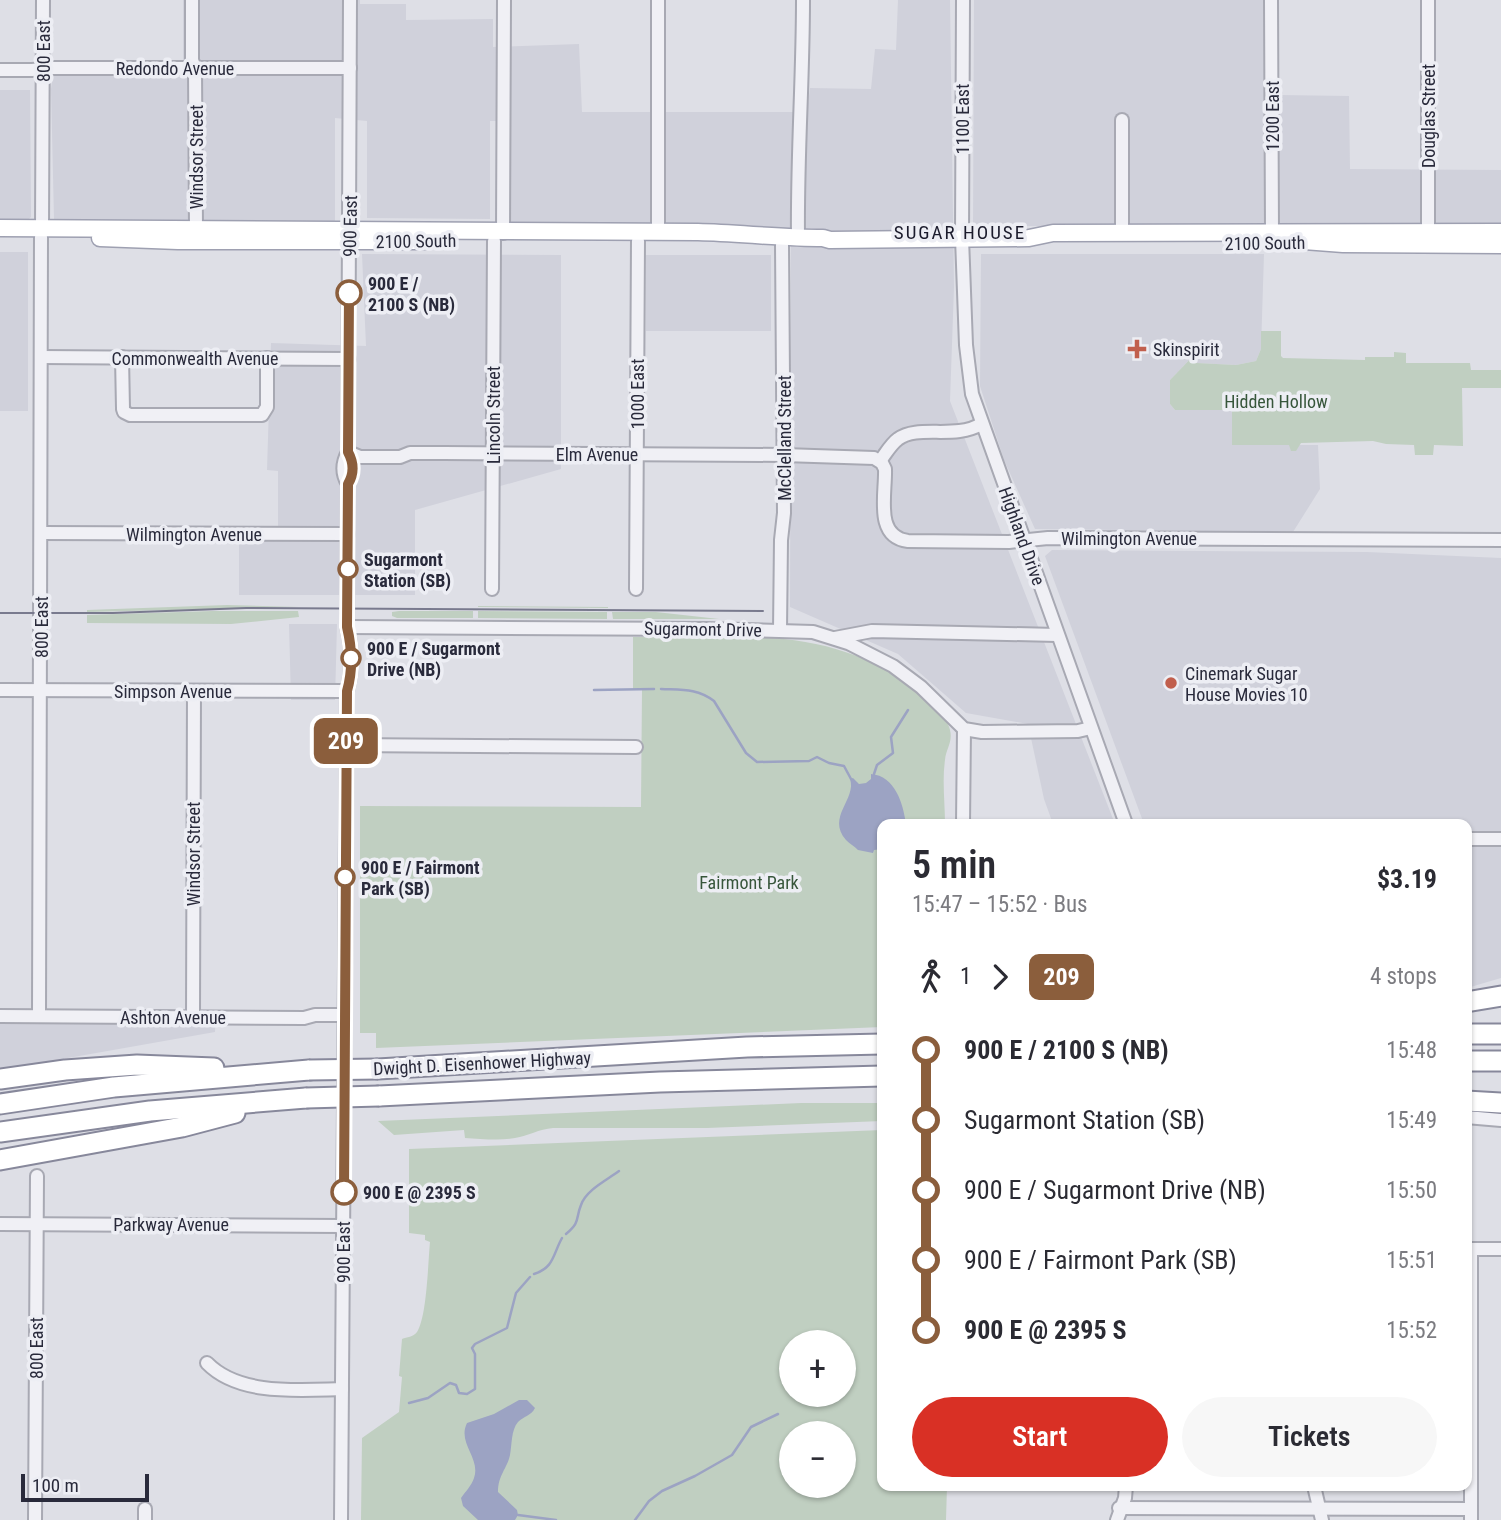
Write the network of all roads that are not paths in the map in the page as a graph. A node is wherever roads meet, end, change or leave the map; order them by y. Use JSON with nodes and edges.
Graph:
{"nodes":[{"id":1,"x":43,"y":0,"type":"edge"},
{"id":2,"x":192,"y":0,"type":"edge"},
{"id":3,"x":350,"y":0,"type":"edge"},
{"id":4,"x":504,"y":0,"type":"edge"},
{"id":5,"x":659,"y":0,"type":"edge"},
{"id":6,"x":803,"y":0,"type":"edge"},
{"id":7,"x":963,"y":0,"type":"edge"},
{"id":8,"x":1271,"y":0,"type":"edge"},
{"id":9,"x":1428,"y":0,"type":"edge"},
{"id":10,"x":195,"y":68,"type":"junction"},
{"id":11,"x":350,"y":68,"type":"junction"},
{"id":12,"x":43,"y":69,"type":"junction"},
{"id":13,"x":0,"y":70,"type":"edge"},
{"id":14,"x":1122,"y":120,"type":"dead end"},
{"id":15,"x":0,"y":228,"type":"edge"},
{"id":16,"x":42,"y":232,"type":"junction"},
{"id":17,"x":657,"y":232,"type":"junction"},
{"id":18,"x":1428,"y":232,"type":"junction"},
{"id":19,"x":1501,"y":232,"type":"edge"},
{"id":20,"x":1122,"y":233,"type":"junction"},
{"id":21,"x":1272,"y":233,"type":"junction"},
{"id":22,"x":1220,"y":234,"type":"junction"},
{"id":23,"x":505,"y":235,"type":"junction"},
{"id":24,"x":0,"y":236,"type":"edge"},
{"id":25,"x":196,"y":236,"type":"junction"},
{"id":26,"x":350,"y":236,"type":"junction"},
{"id":27,"x":803,"y":238,"type":"junction"},
{"id":28,"x":962,"y":238,"type":"junction"},
{"id":29,"x":1029,"y":238,"type":"junction"},
{"id":30,"x":830,"y":240,"type":"junction"},
{"id":31,"x":609,"y":241,"type":"junction"},
{"id":32,"x":638,"y":241,"type":"junction"},
{"id":33,"x":782,"y":244,"type":"junction"},
{"id":34,"x":1180,"y":244,"type":"junction"},
{"id":35,"x":1343,"y":244,"type":"junction"},
{"id":36,"x":1501,"y":244,"type":"edge"},
{"id":37,"x":41,"y":357,"type":"junction"},
{"id":38,"x":122,"y":358,"type":"junction"},
{"id":39,"x":267,"y":358,"type":"junction"},
{"id":40,"x":349,"y":359,"type":"junction"},
{"id":41,"x":981,"y":425,"type":"junction"},
{"id":42,"x":348,"y":450,"type":"junction"},
{"id":43,"x":492,"y":454,"type":"junction"},
{"id":44,"x":637,"y":454,"type":"junction"},
{"id":45,"x":784,"y":455,"type":"junction"},
{"id":46,"x":880,"y":461,"type":"junction"},
{"id":47,"x":41,"y":534,"type":"junction"},
{"id":48,"x":348,"y":534,"type":"junction"},
{"id":49,"x":1023,"y":540,"type":"junction"},
{"id":50,"x":1501,"y":540,"type":"edge"},
{"id":51,"x":492,"y":589,"type":"dead end"},
{"id":52,"x":636,"y":589,"type":"dead end"},
{"id":53,"x":347,"y":627,"type":"junction"},
{"id":54,"x":780,"y":631,"type":"junction"},
{"id":55,"x":1057,"y":635,"type":"junction"},
{"id":56,"x":835,"y":638,"type":"junction"},
{"id":57,"x":0,"y":690,"type":"edge"},
{"id":58,"x":40,"y":690,"type":"junction"},
{"id":59,"x":194,"y":691,"type":"junction"},
{"id":60,"x":347,"y":691,"type":"junction"},
{"id":61,"x":1091,"y":728,"type":"junction"},
{"id":62,"x":964,"y":729,"type":"junction"},
{"id":63,"x":346,"y":745,"type":"junction"},
{"id":64,"x":636,"y":747,"type":"dead end"},
{"id":65,"x":963,"y":819,"type":"edge"},
{"id":66,"x":1124,"y":819,"type":"edge"},
{"id":67,"x":1472,"y":839,"type":"edge"},
{"id":68,"x":1501,"y":839,"type":"edge"},
{"id":69,"x":1501,"y":996,"type":"edge"},
{"id":70,"x":1472,"y":1001,"type":"edge"},
{"id":71,"x":345,"y":1015,"type":"junction"},
{"id":72,"x":0,"y":1016,"type":"edge"},
{"id":73,"x":39,"y":1016,"type":"junction"},
{"id":74,"x":193,"y":1017,"type":"junction"},
{"id":75,"x":1472,"y":1034,"type":"edge"},
{"id":76,"x":1501,"y":1034,"type":"edge"},
{"id":77,"x":877,"y":1044,"type":"edge"},
{"id":78,"x":1472,"y":1061,"type":"edge"},
{"id":79,"x":1501,"y":1061,"type":"edge"},
{"id":80,"x":288,"y":1072,"type":"junction"},
{"id":81,"x":877,"y":1076,"type":"edge"},
{"id":82,"x":0,"y":1079,"type":"edge"},
{"id":83,"x":660,"y":1083,"type":"junction"},
{"id":84,"x":877,"y":1088,"type":"edge"},
{"id":85,"x":296,"y":1098,"type":"junction"},
{"id":86,"x":1472,"y":1101,"type":"edge"},
{"id":87,"x":1501,"y":1103,"type":"edge"},
{"id":88,"x":0,"y":1104,"type":"edge"},
{"id":89,"x":1472,"y":1118,"type":"edge"},
{"id":90,"x":1501,"y":1120,"type":"edge"},
{"id":91,"x":0,"y":1132,"type":"edge"},
{"id":92,"x":0,"y":1160,"type":"edge"},
{"id":93,"x":37,"y":1176,"type":"dead end"},
{"id":94,"x":37,"y":1223,"type":"junction"},
{"id":95,"x":0,"y":1224,"type":"edge"},
{"id":96,"x":343,"y":1226,"type":"junction"},
{"id":97,"x":1472,"y":1250,"type":"edge"},
{"id":98,"x":1501,"y":1250,"type":"edge"},
{"id":99,"x":207,"y":1363,"type":"dead end"},
{"id":100,"x":342,"y":1389,"type":"junction"},
{"id":101,"x":1117,"y":1491,"type":"edge"},
{"id":102,"x":1126,"y":1491,"type":"edge"},
{"id":103,"x":1315,"y":1491,"type":"edge"},
{"id":104,"x":1471,"y":1491,"type":"edge"},
{"id":105,"x":1118,"y":1514,"type":"edge"},
{"id":106,"x":1320,"y":1514,"type":"edge"},
{"id":107,"x":1471,"y":1515,"type":"edge"},
{"id":108,"x":35,"y":1520,"type":"edge"},
{"id":109,"x":341,"y":1520,"type":"edge"}],
"edges":[{"from":1,"to":12,"type":"street","name":"800 East"},
{"from":2,"to":10,"type":"street","name":"Windsor Street"},
{"from":3,"to":11,"type":"street","name":"900 East"},
{"from":4,"to":23,"type":"street","name":"Lincoln Street"},
{"from":5,"to":17,"type":"street"},
{"from":6,"to":27,"type":"street"},
{"from":7,"to":28,"type":"street","name":"1100 East"},
{"from":8,"to":21,"type":"street","name":"1200 East"},
{"from":9,"to":18,"type":"street","name":"Douglas Street"},
{"from":10,"to":11,"type":"street","name":"Redondo Avenue"},
{"from":10,"to":12,"type":"street","name":"Redondo Avenue"},
{"from":10,"to":25,"type":"street","name":"Windsor Street"},
{"from":11,"to":26,"type":"street","name":"900 East"},
{"from":12,"to":13,"type":"street","name":"Redondo Avenue"},
{"from":12,"to":16,"type":"street","name":"800 East"},
{"from":14,"to":20,"type":"street"},
{"from":15,"to":16,"type":"main road","name":"2100 South"},
{"from":16,"to":24,"type":"main road","name":"2100 South"},
{"from":16,"to":25,"type":"main road","name":"2100 South"},
{"from":16,"to":25,"type":"main road","name":"2100 South"},
{"from":16,"to":37,"type":"street","name":"800 East"},
{"from":17,"to":23,"type":"main road","name":"2100 South"},
{"from":17,"to":27,"type":"main road","name":"2100 South"},
{"from":17,"to":31,"type":"main road"},
{"from":18,"to":19,"type":"main road","name":"2100 South"},
{"from":18,"to":21,"type":"main road","name":"2100 South"},
{"from":18,"to":35,"type":"main road"},
{"from":20,"to":22,"type":"main road","name":"2100 South"},
{"from":20,"to":29,"type":"main road","name":"2100 South"},
{"from":21,"to":22,"type":"main road","name":"2100 South"},
{"from":22,"to":34,"type":"main road"},
{"from":23,"to":26,"type":"main road","name":"2100 South"},
{"from":23,"to":31,"type":"main road","name":"2100 South"},
{"from":23,"to":43,"type":"street","name":"Lincoln Street"},
{"from":25,"to":26,"type":"main road","name":"2100 South"},
{"from":25,"to":26,"type":"main road","name":"2100 South"},
{"from":26,"to":40,"type":"street","name":"900 East"},
{"from":27,"to":30,"type":"main road","name":"2100 South"},
{"from":27,"to":33,"type":"main road"},
{"from":28,"to":29,"type":"main road","name":"2100 South"},
{"from":28,"to":30,"type":"main road","name":"2100 South"},
{"from":28,"to":41,"type":"street","name":"Highland Drive"},
{"from":29,"to":34,"type":"main road","name":"2100 South"},
{"from":30,"to":33,"type":"main road","name":"2100 South"},
{"from":31,"to":32,"type":"main road","name":"2100 South"},
{"from":32,"to":33,"type":"main road","name":"2100 South"},
{"from":32,"to":44,"type":"street","name":"1000 East"},
{"from":33,"to":45,"type":"street","name":"McClelland Street"},
{"from":34,"to":35,"type":"main road","name":"2100 South"},
{"from":35,"to":36,"type":"main road","name":"2100 South"},
{"from":37,"to":38,"type":"street","name":"Commonwealth Avenue"},
{"from":37,"to":47,"type":"street","name":"800 East"},
{"from":38,"to":39,"type":"street","name":"Commonwealth Avenue"},
{"from":38,"to":39,"type":"street"},
{"from":39,"to":40,"type":"street","name":"Commonwealth Avenue"},
{"from":40,"to":42,"type":"street","name":"900 East"},
{"from":41,"to":46,"type":"street"},
{"from":41,"to":49,"type":"street","name":"Highland Drive"},
{"from":42,"to":43,"type":"street","name":"Elm Avenue"},
{"from":42,"to":48,"type":"street","name":"900 East"},
{"from":43,"to":44,"type":"street","name":"Elm Avenue"},
{"from":43,"to":51,"type":"street","name":"Lincoln Street"},
{"from":44,"to":45,"type":"street","name":"Elm Avenue"},
{"from":44,"to":52,"type":"street","name":"1000 East"},
{"from":45,"to":46,"type":"street"},
{"from":45,"to":54,"type":"street","name":"McClelland Street"},
{"from":46,"to":49,"type":"street","name":"Wilmington Avenue"},
{"from":47,"to":48,"type":"street","name":"Wilmington Avenue"},
{"from":47,"to":58,"type":"street","name":"800 East"},
{"from":48,"to":53,"type":"street","name":"900 East"},
{"from":49,"to":50,"type":"street","name":"Wilmington Avenue"},
{"from":49,"to":55,"type":"street","name":"Highland Drive"},
{"from":53,"to":54,"type":"street","name":"Sugarmont Drive"},
{"from":53,"to":60,"type":"street","name":"900 East"},
{"from":54,"to":56,"type":"street","name":"Sugarmont Drive"},
{"from":55,"to":56,"type":"street","name":"Sugarmont Drive"},
{"from":55,"to":61,"type":"street","name":"Highland Drive"},
{"from":56,"to":62,"type":"street"},
{"from":57,"to":58,"type":"street","name":"Simpson Avenue"},
{"from":58,"to":59,"type":"street","name":"Simpson Avenue"},
{"from":58,"to":73,"type":"street","name":"800 East"},
{"from":59,"to":60,"type":"street","name":"Simpson Avenue"},
{"from":59,"to":74,"type":"street","name":"Windsor Street"},
{"from":60,"to":63,"type":"street","name":"900 East"},
{"from":61,"to":62,"type":"street"},
{"from":61,"to":66,"type":"street","name":"Highland Drive"},
{"from":62,"to":65,"type":"street"},
{"from":63,"to":64,"type":"street"},
{"from":63,"to":71,"type":"street","name":"900 East"},
{"from":67,"to":68,"type":"street"},
{"from":69,"to":70,"type":"highway"},
{"from":71,"to":74,"type":"street","name":"Ashton Avenue"},
{"from":71,"to":96,"type":"street","name":"900 East"},
{"from":72,"to":73,"type":"street","name":"Ashton Avenue"},
{"from":73,"to":74,"type":"street","name":"Ashton Avenue"},
{"from":75,"to":76,"type":"highway"},
{"from":77,"to":80,"type":"highway","name":"Dwight D. Eisenhower Highway","bridge":true},
{"from":78,"to":79,"type":"highway"},
{"from":80,"to":82,"type":"highway"},
{"from":80,"to":88,"type":"highway","name":"Dwight D. Eisenhower Highway"},
{"from":81,"to":83,"type":"highway","name":"Dwight D. Eisenhower Highway"},
{"from":83,"to":84,"type":"highway"},
{"from":83,"to":85,"type":"highway","name":"Dwight D. Eisenhower Highway","bridge":true},
{"from":85,"to":91,"type":"highway","name":"Dwight D. Eisenhower Highway"},
{"from":85,"to":92,"type":"highway"},
{"from":86,"to":87,"type":"highway"},
{"from":89,"to":90,"type":"street"},
{"from":93,"to":94,"type":"street","name":"800 East"},
{"from":94,"to":95,"type":"street","name":"Parkway Avenue"},
{"from":94,"to":96,"type":"street","name":"Parkway Avenue"},
{"from":94,"to":108,"type":"street","name":"800 East"},
{"from":96,"to":100,"type":"street","name":"900 East"},
{"from":97,"to":98,"type":"street"},
{"from":99,"to":100,"type":"street"},
{"from":100,"to":109,"type":"street","name":"900 East"},
{"from":101,"to":105,"type":"street"},
{"from":102,"to":105,"type":"street"},
{"from":103,"to":106,"type":"street"},
{"from":104,"to":107,"type":"street"},
{"from":105,"to":106,"type":"street"},
{"from":106,"to":107,"type":"street"}]}
